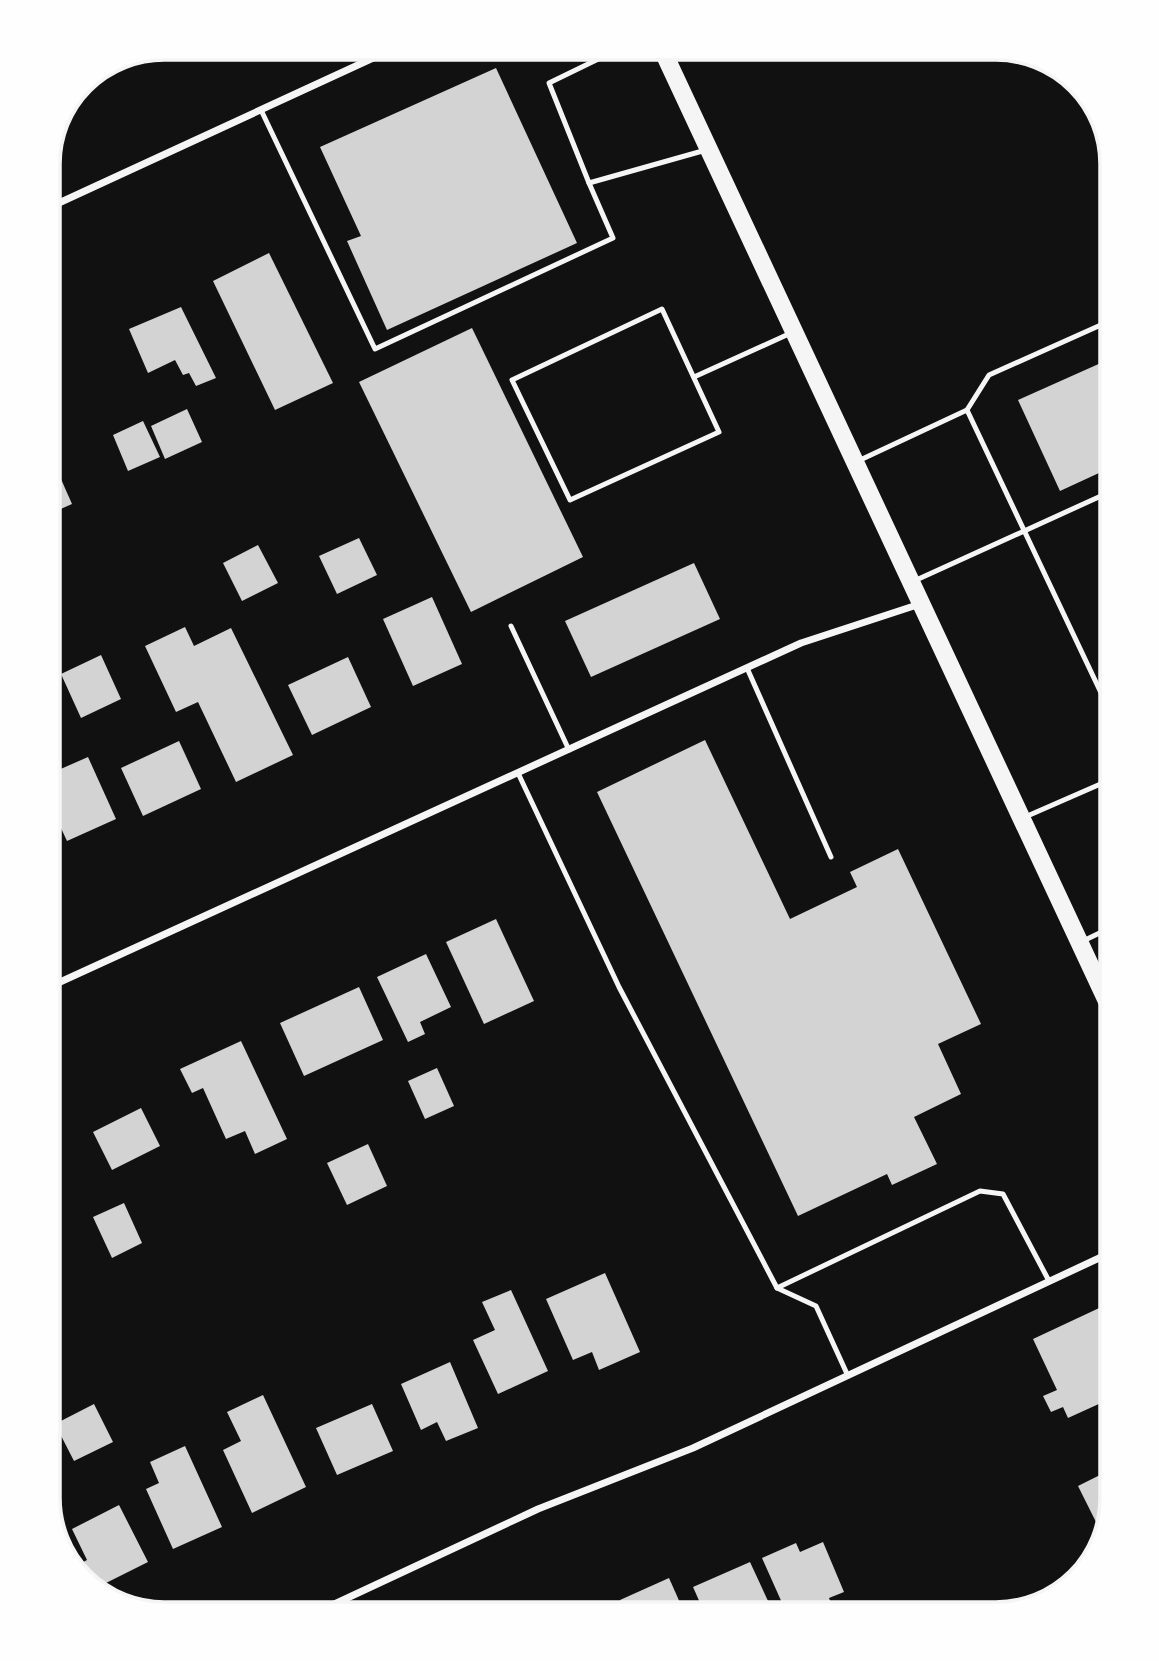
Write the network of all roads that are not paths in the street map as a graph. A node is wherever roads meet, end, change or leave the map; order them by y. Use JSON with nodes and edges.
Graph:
{"nodes":[{"id":1,"x":369,"y":60,"type":"edge"},
{"id":2,"x":596,"y":60,"type":"edge"},
{"id":3,"x":667,"y":60,"type":"edge"},
{"id":4,"x":261,"y":110,"type":"junction"},
{"id":5,"x":709,"y":149,"type":"junction"},
{"id":6,"x":589,"y":183,"type":"junction"},
{"id":7,"x":60,"y":202,"type":"edge"},
{"id":8,"x":1100,"y":325,"type":"edge"},
{"id":9,"x":794,"y":331,"type":"junction"},
{"id":10,"x":694,"y":377,"type":"junction"},
{"id":11,"x":967,"y":410,"type":"junction"},
{"id":12,"x":855,"y":463,"type":"junction"},
{"id":13,"x":1100,"y":497,"type":"edge"},
{"id":14,"x":1024,"y":532,"type":"junction"},
{"id":15,"x":911,"y":583,"type":"junction"},
{"id":16,"x":921,"y":604,"type":"junction"},
{"id":17,"x":511,"y":626,"type":"dead end"},
{"id":18,"x":747,"y":668,"type":"junction"},
{"id":19,"x":1100,"y":691,"type":"edge"},
{"id":20,"x":569,"y":750,"type":"junction"},
{"id":21,"x":518,"y":773,"type":"junction"},
{"id":22,"x":1100,"y":784,"type":"edge"},
{"id":23,"x":1021,"y":819,"type":"junction"},
{"id":24,"x":831,"y":857,"type":"dead end"},
{"id":25,"x":1100,"y":933,"type":"edge"},
{"id":26,"x":1079,"y":943,"type":"junction"},
{"id":27,"x":60,"y":982,"type":"edge"},
{"id":28,"x":1100,"y":987,"type":"edge"},
{"id":29,"x":1100,"y":1258,"type":"edge"},
{"id":30,"x":1049,"y":1281,"type":"junction"},
{"id":31,"x":778,"y":1288,"type":"junction"},
{"id":32,"x":848,"y":1376,"type":"junction"},
{"id":33,"x":340,"y":1601,"type":"edge"}],
"edges":[{"from":1,"to":4,"type":"street"},
{"from":2,"to":6,"type":"lane"},
{"from":3,"to":5,"type":"main road"},
{"from":4,"to":6,"type":"lane"},
{"from":4,"to":7,"type":"street"},
{"from":5,"to":6,"type":"lane"},
{"from":5,"to":9,"type":"main road"},
{"from":8,"to":11,"type":"lane"},
{"from":9,"to":10,"type":"lane"},
{"from":9,"to":12,"type":"main road"},
{"from":10,"to":10,"type":"lane"},
{"from":11,"to":12,"type":"lane"},
{"from":11,"to":14,"type":"lane"},
{"from":12,"to":15,"type":"main road"},
{"from":13,"to":14,"type":"lane"},
{"from":14,"to":15,"type":"lane"},
{"from":14,"to":19,"type":"lane"},
{"from":15,"to":16,"type":"main road"},
{"from":16,"to":18,"type":"street"},
{"from":16,"to":23,"type":"main road"},
{"from":17,"to":20,"type":"lane"},
{"from":18,"to":20,"type":"street"},
{"from":18,"to":24,"type":"lane"},
{"from":20,"to":21,"type":"street"},
{"from":21,"to":27,"type":"street"},
{"from":21,"to":31,"type":"lane"},
{"from":22,"to":23,"type":"lane"},
{"from":23,"to":26,"type":"main road"},
{"from":25,"to":26,"type":"lane"},
{"from":26,"to":28,"type":"main road"},
{"from":29,"to":30,"type":"street"},
{"from":30,"to":31,"type":"lane"},
{"from":30,"to":32,"type":"street"},
{"from":31,"to":32,"type":"lane"},
{"from":32,"to":33,"type":"street"}]}
